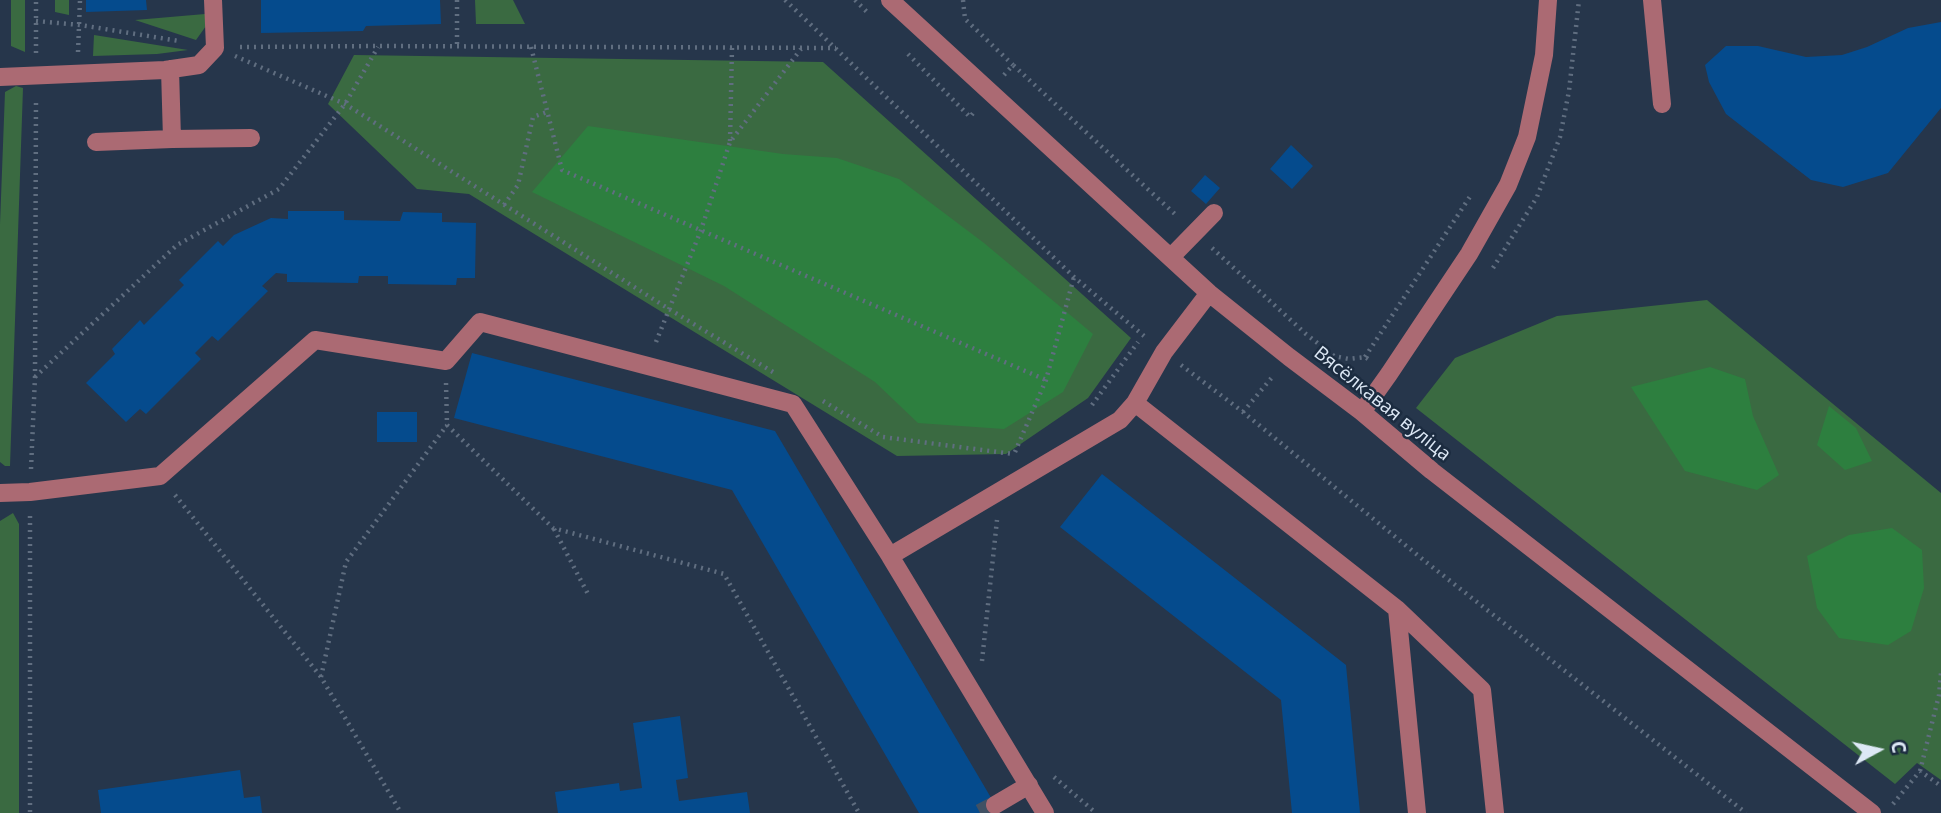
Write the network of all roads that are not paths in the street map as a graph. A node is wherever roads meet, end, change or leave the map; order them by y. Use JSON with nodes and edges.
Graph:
{"nodes":[{"id":1,"x":213,"y":0,"type":"edge"},
{"id":2,"x":890,"y":0,"type":"edge"},
{"id":3,"x":1548,"y":0,"type":"edge"},
{"id":4,"x":1651,"y":0,"type":"edge"},
{"id":5,"x":170,"y":69,"type":"junction"},
{"id":6,"x":0,"y":77,"type":"edge"},
{"id":7,"x":1662,"y":104,"type":"dead end"},
{"id":8,"x":251,"y":138,"type":"dead end"},
{"id":9,"x":172,"y":139,"type":"junction"},
{"id":10,"x":96,"y":142,"type":"dead end"},
{"id":11,"x":1214,"y":213,"type":"dead end"},
{"id":12,"x":1171,"y":257,"type":"junction"},
{"id":13,"x":1209,"y":293,"type":"junction"},
{"id":14,"x":1135,"y":403,"type":"junction"},
{"id":15,"x":1362,"y":412,"type":"junction"},
{"id":16,"x":0,"y":494,"type":"edge"},
{"id":17,"x":890,"y":556,"type":"junction"},
{"id":18,"x":1397,"y":609,"type":"junction"},
{"id":19,"x":1029,"y":785,"type":"junction"},
{"id":20,"x":995,"y":805,"type":"tunnel mouth"},
{"id":21,"x":1045,"y":813,"type":"edge"},
{"id":22,"x":1417,"y":813,"type":"edge"},
{"id":23,"x":1495,"y":813,"type":"edge"},
{"id":24,"x":1871,"y":813,"type":"edge"}],
"edges":[{"from":1,"to":5,"type":"street"},
{"from":2,"to":12,"type":"street","name":"Вясёлкавая вуліца"},
{"from":3,"to":15,"type":"street"},
{"from":4,"to":7,"type":"street"},
{"from":5,"to":6,"type":"street"},
{"from":5,"to":9,"type":"street"},
{"from":8,"to":9,"type":"street"},
{"from":9,"to":10,"type":"street"},
{"from":11,"to":12,"type":"street"},
{"from":12,"to":13,"type":"street","name":"Вясёлкавая вуліца"},
{"from":13,"to":14,"type":"street"},
{"from":13,"to":15,"type":"street","name":"Вясёлкавая вуліца"},
{"from":14,"to":17,"type":"street"},
{"from":14,"to":18,"type":"street"},
{"from":15,"to":24,"type":"street","name":"Вясёлкавая вуліца"},
{"from":16,"to":17,"type":"street"},
{"from":17,"to":19,"type":"street"},
{"from":18,"to":22,"type":"street"},
{"from":18,"to":23,"type":"street"},
{"from":19,"to":20,"type":"street"},
{"from":19,"to":21,"type":"street"}]}
